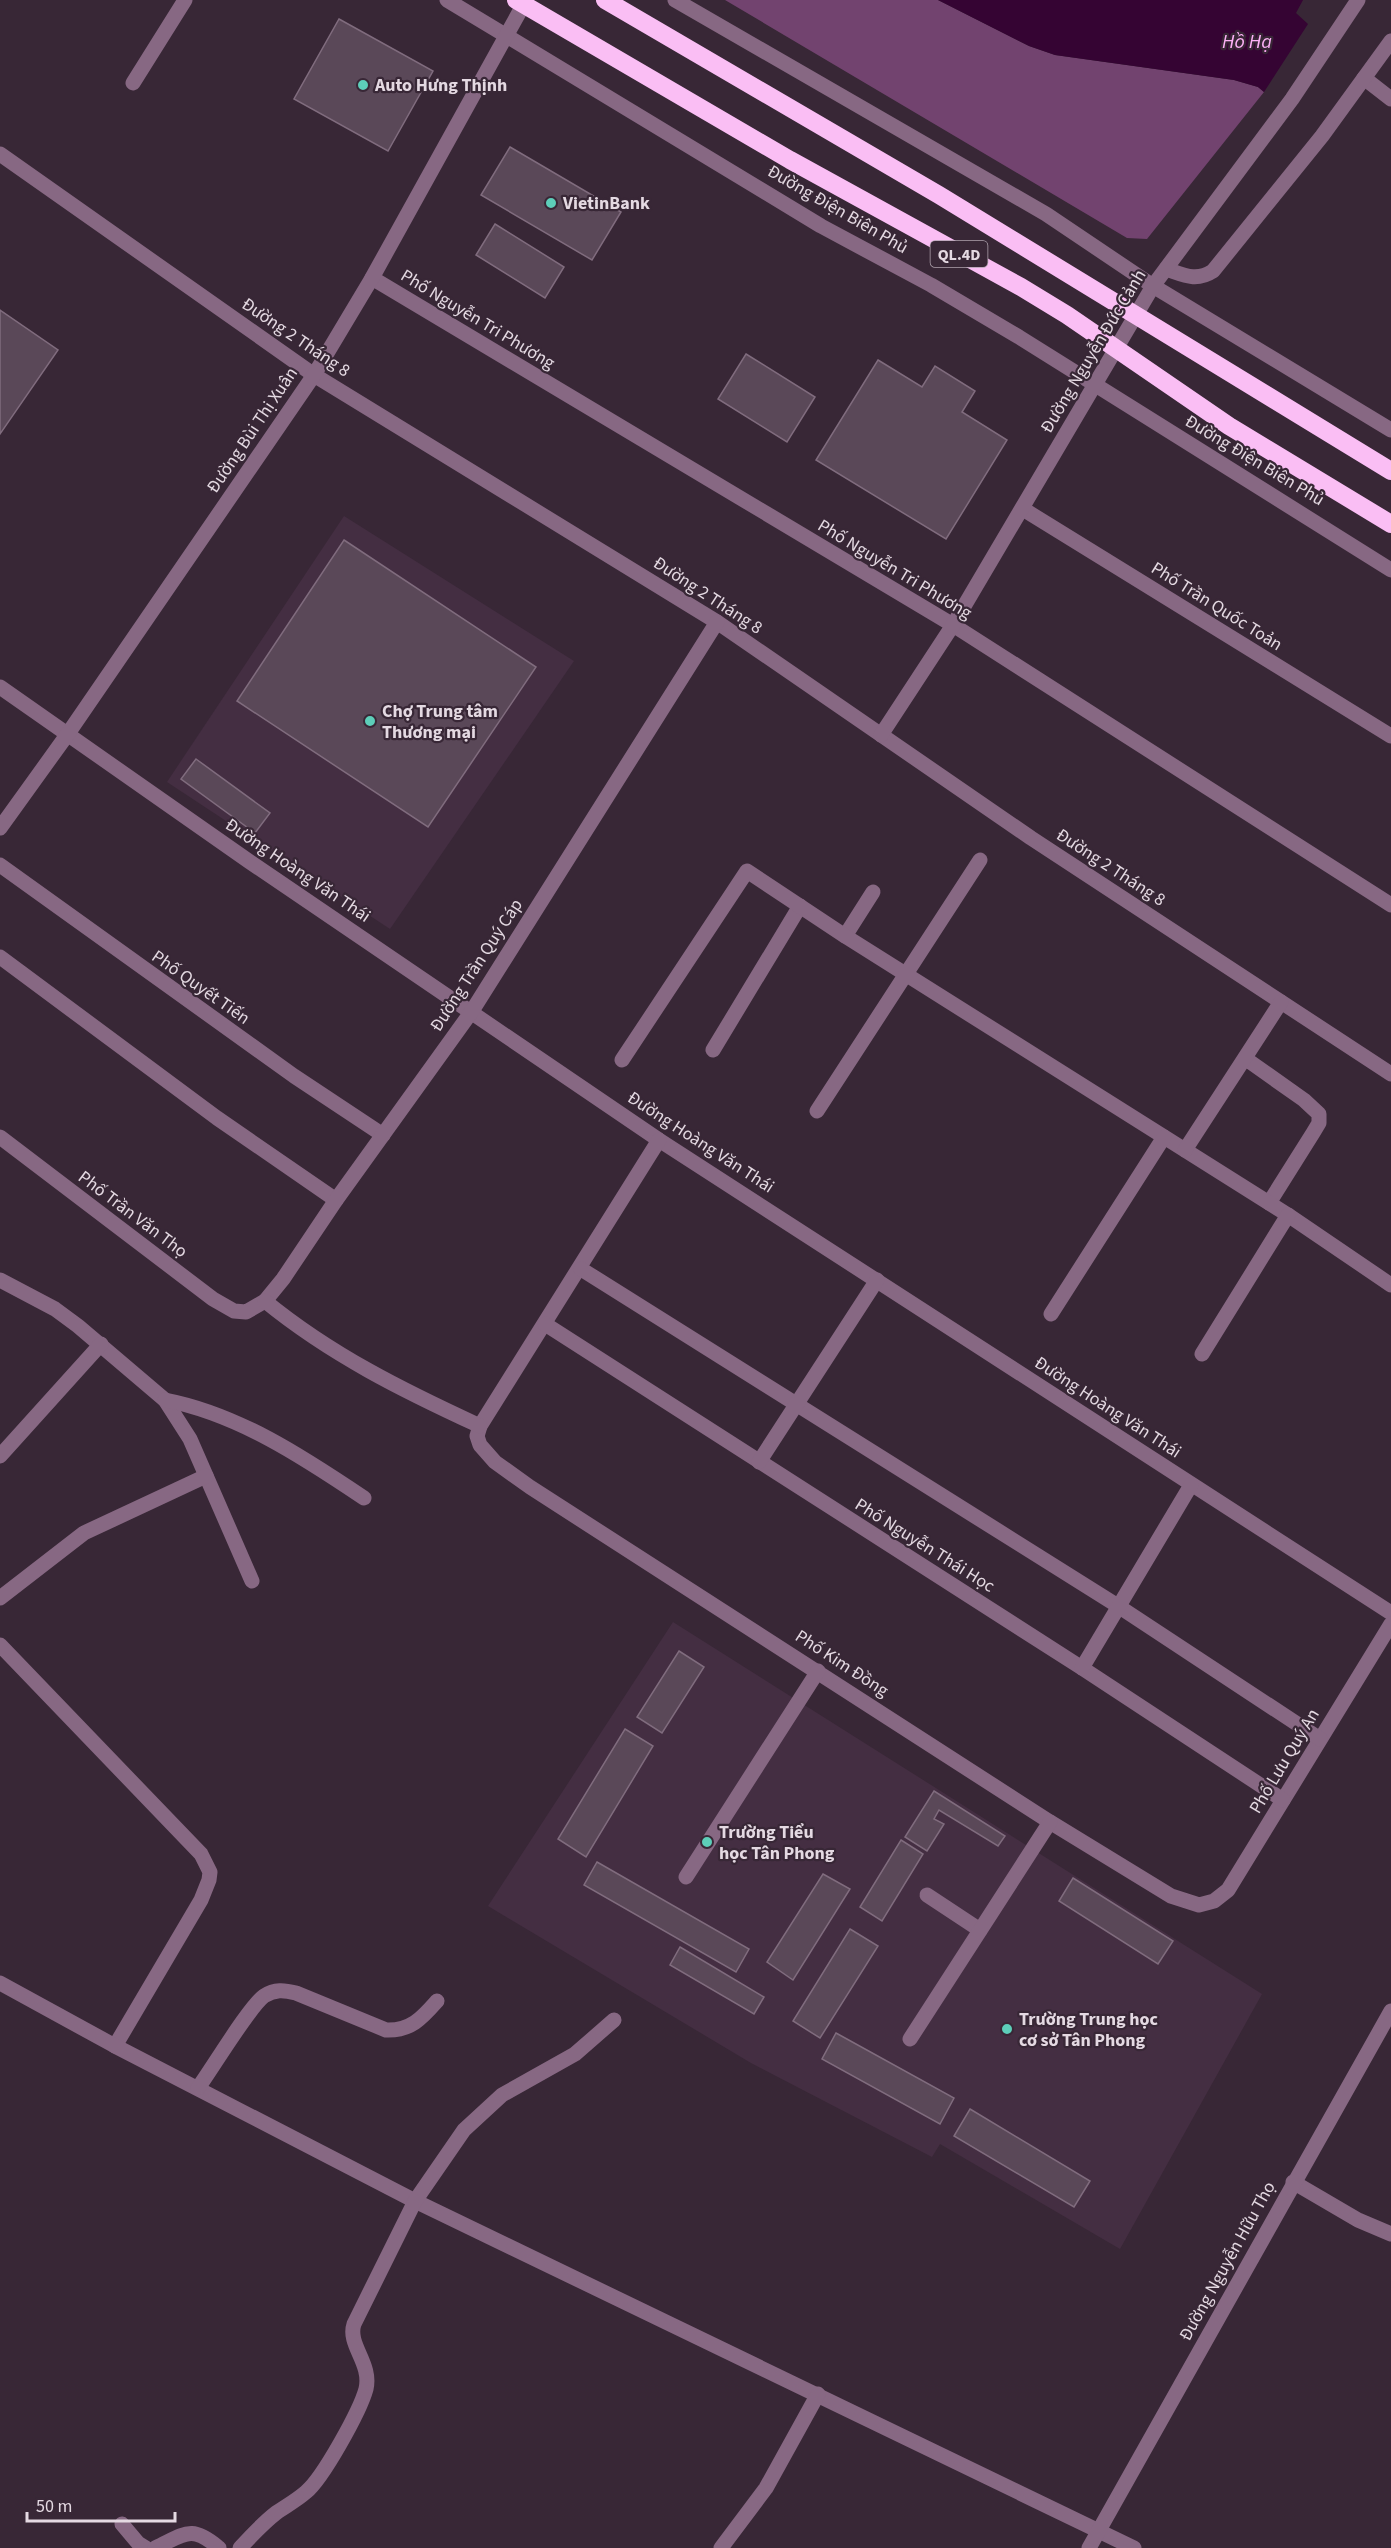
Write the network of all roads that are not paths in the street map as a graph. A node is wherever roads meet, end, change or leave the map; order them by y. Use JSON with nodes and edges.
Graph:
{"nodes":[{"id":1,"x":186,"y":0,"type":"edge"},
{"id":2,"x":447,"y":0,"type":"edge"},
{"id":3,"x":605,"y":0,"type":"edge"},
{"id":4,"x":675,"y":0,"type":"edge"},
{"id":5,"x":1358,"y":0,"type":"edge"},
{"id":6,"x":522,"y":1,"type":"edge"},
{"id":7,"x":507,"y":37,"type":"junction"},
{"id":8,"x":1391,"y":41,"type":"edge"},
{"id":9,"x":1364,"y":78,"type":"junction"},
{"id":10,"x":133,"y":83,"type":"dead end"},
{"id":11,"x":1391,"y":99,"type":"edge"},
{"id":12,"x":0,"y":154,"type":"edge"},
{"id":13,"x":1166,"y":269,"type":"junction"},
{"id":14,"x":372,"y":278,"type":"junction"},
{"id":15,"x":1153,"y":286,"type":"junction"},
{"id":16,"x":1136,"y":314,"type":"junction"},
{"id":17,"x":1114,"y":348,"type":"junction"},
{"id":18,"x":314,"y":375,"type":"junction"},
{"id":19,"x":1093,"y":384,"type":"junction"},
{"id":20,"x":1391,"y":430,"type":"edge"},
{"id":21,"x":1391,"y":471,"type":"edge"},
{"id":22,"x":1023,"y":509,"type":"junction"},
{"id":23,"x":1391,"y":524,"type":"edge"},
{"id":24,"x":1391,"y":570,"type":"edge"},
{"id":25,"x":717,"y":622,"type":"junction"},
{"id":26,"x":953,"y":625,"type":"junction"},
{"id":27,"x":0,"y":687,"type":"edge"},
{"id":28,"x":68,"y":735,"type":"junction"},
{"id":29,"x":881,"y":735,"type":"junction"},
{"id":30,"x":1391,"y":736,"type":"edge"},
{"id":31,"x":0,"y":828,"type":"edge"},
{"id":32,"x":980,"y":860,"type":"dead end"},
{"id":33,"x":0,"y":865,"type":"edge"},
{"id":34,"x":873,"y":892,"type":"dead end"},
{"id":35,"x":1391,"y":905,"type":"edge"},
{"id":36,"x":800,"y":906,"type":"junction"},
{"id":37,"x":845,"y":936,"type":"junction"},
{"id":38,"x":0,"y":957,"type":"edge"},
{"id":39,"x":905,"y":973,"type":"junction"},
{"id":40,"x":1281,"y":1002,"type":"junction"},
{"id":41,"x":472,"y":1011,"type":"junction"},
{"id":42,"x":713,"y":1050,"type":"dead end"},
{"id":43,"x":1245,"y":1059,"type":"junction"},
{"id":44,"x":622,"y":1060,"type":"dead end"},
{"id":45,"x":1391,"y":1074,"type":"edge"},
{"id":46,"x":817,"y":1111,"type":"dead end"},
{"id":47,"x":383,"y":1135,"type":"junction"},
{"id":48,"x":0,"y":1137,"type":"edge"},
{"id":49,"x":1164,"y":1137,"type":"junction"},
{"id":50,"x":659,"y":1140,"type":"junction"},
{"id":51,"x":1185,"y":1150,"type":"junction"},
{"id":52,"x":336,"y":1200,"type":"junction"},
{"id":53,"x":1269,"y":1203,"type":"junction"},
{"id":54,"x":1288,"y":1215,"type":"junction"},
{"id":55,"x":581,"y":1269,"type":"junction"},
{"id":56,"x":0,"y":1280,"type":"edge"},
{"id":57,"x":877,"y":1280,"type":"junction"},
{"id":58,"x":1391,"y":1285,"type":"edge"},
{"id":59,"x":265,"y":1301,"type":"junction"},
{"id":60,"x":246,"y":1312,"type":"joint"},
{"id":61,"x":1051,"y":1314,"type":"dead end"},
{"id":62,"x":545,"y":1324,"type":"junction"},
{"id":63,"x":101,"y":1344,"type":"junction"},
{"id":64,"x":1203,"y":1354,"type":"dead end"},
{"id":65,"x":165,"y":1400,"type":"junction"},
{"id":66,"x":798,"y":1405,"type":"junction"},
{"id":67,"x":479,"y":1431,"type":"junction"},
{"id":68,"x":0,"y":1456,"type":"edge"},
{"id":69,"x":759,"y":1462,"type":"junction"},
{"id":70,"x":206,"y":1476,"type":"junction"},
{"id":71,"x":1191,"y":1485,"type":"junction"},
{"id":72,"x":364,"y":1498,"type":"dead end"},
{"id":73,"x":252,"y":1581,"type":"dead end"},
{"id":74,"x":0,"y":1598,"type":"edge"},
{"id":75,"x":1118,"y":1606,"type":"junction"},
{"id":76,"x":1391,"y":1613,"type":"edge"},
{"id":77,"x":1391,"y":1624,"type":"edge"},
{"id":78,"x":0,"y":1645,"type":"edge"},
{"id":79,"x":1082,"y":1668,"type":"junction"},
{"id":80,"x":818,"y":1671,"type":"junction"},
{"id":81,"x":1320,"y":1739,"type":"junction"},
{"id":82,"x":1283,"y":1800,"type":"junction"},
{"id":83,"x":1050,"y":1822,"type":"junction"},
{"id":84,"x":686,"y":1877,"type":"dead end"},
{"id":85,"x":927,"y":1896,"type":"dead end"},
{"id":86,"x":1199,"y":1905,"type":"joint"},
{"id":87,"x":980,"y":1930,"type":"junction"},
{"id":88,"x":0,"y":1983,"type":"edge"},
{"id":89,"x":437,"y":2001,"type":"dead end"},
{"id":90,"x":1391,"y":2011,"type":"edge"},
{"id":91,"x":614,"y":2020,"type":"dead end"},
{"id":92,"x":910,"y":2039,"type":"dead end"},
{"id":93,"x":115,"y":2046,"type":"junction"},
{"id":94,"x":198,"y":2088,"type":"junction"},
{"id":95,"x":1293,"y":2182,"type":"junction"},
{"id":96,"x":415,"y":2201,"type":"junction"},
{"id":97,"x":1391,"y":2234,"type":"edge"},
{"id":98,"x":818,"y":2394,"type":"junction"},
{"id":99,"x":122,"y":2524,"type":"dead end"},
{"id":100,"x":1099,"y":2530,"type":"junction"},
{"id":101,"x":146,"y":2548,"type":"edge"},
{"id":102,"x":155,"y":2548,"type":"edge"},
{"id":103,"x":219,"y":2548,"type":"edge"},
{"id":104,"x":240,"y":2548,"type":"edge"},
{"id":105,"x":721,"y":2548,"type":"edge"},
{"id":106,"x":1089,"y":2548,"type":"edge"},
{"id":107,"x":1134,"y":2548,"type":"edge"}],
"edges":[{"from":1,"to":10,"type":"street"},
{"from":2,"to":7,"type":"street","name":"Đường Điện Biên Phủ","number":"QL.4D"},
{"from":3,"to":16,"type":"highway","number":"QL.4D"},
{"from":4,"to":15,"type":"street"},
{"from":5,"to":13,"type":"street","name":"Đường Nguyễn Đức Cảnh"},
{"from":6,"to":7,"type":"street","name":"Đường Bùi Thị Xuân"},
{"from":6,"to":17,"type":"highway","name":"Đường Điện Biên Phủ","number":"QL.4D"},
{"from":7,"to":14,"type":"street","name":"Đường Bùi Thị Xuân"},
{"from":7,"to":19,"type":"street","name":"Đường Điện Biên Phủ","number":"QL.4D"},
{"from":8,"to":9,"type":"street"},
{"from":9,"to":11,"type":"street"},
{"from":9,"to":13,"type":"street"},
{"from":12,"to":18,"type":"street","name":"Đường 2 Tháng 8"},
{"from":13,"to":15,"type":"street","name":"Đường Nguyễn Đức Cảnh"},
{"from":14,"to":18,"type":"street","name":"Đường Bùi Thị Xuân"},
{"from":14,"to":26,"type":"street","name":"Phố Nguyễn Tri Phương"},
{"from":15,"to":16,"type":"street","name":"Đường Nguyễn Đức Cảnh"},
{"from":15,"to":20,"type":"street"},
{"from":16,"to":17,"type":"street","name":"Đường Nguyễn Đức Cảnh"},
{"from":16,"to":21,"type":"highway","number":"QL.4D"},
{"from":17,"to":19,"type":"street","name":"Đường Nguyễn Đức Cảnh"},
{"from":17,"to":23,"type":"highway","name":"Đường Điện Biên Phủ","number":"QL.4D"},
{"from":18,"to":25,"type":"street","name":"Đường 2 Tháng 8"},
{"from":18,"to":28,"type":"street","name":"Đường Bùi Thị Xuân"},
{"from":19,"to":22,"type":"street","name":"Đường Nguyễn Đức Cảnh"},
{"from":19,"to":24,"type":"street","name":"Đường Điện Biên Phủ","number":"QL.4D"},
{"from":22,"to":26,"type":"street","name":"Đường Nguyễn Đức Cảnh"},
{"from":22,"to":30,"type":"street","name":"Phố Trần Quốc Toản"},
{"from":25,"to":29,"type":"street","name":"Đường 2 Tháng 8"},
{"from":25,"to":41,"type":"street","name":"Đường Trần Quý Cáp"},
{"from":26,"to":29,"type":"street","name":"Đường Nguyễn Đức Cảnh"},
{"from":26,"to":35,"type":"street","name":"Phố Nguyễn Tri Phương"},
{"from":27,"to":28,"type":"street","name":"Đường Hoàng Văn Thái"},
{"from":28,"to":31,"type":"street","name":"Đường Bùi Thị Xuân"},
{"from":28,"to":41,"type":"street","name":"Đường Hoàng Văn Thái"},
{"from":29,"to":40,"type":"street","name":"Đường 2 Tháng 8"},
{"from":32,"to":39,"type":"street"},
{"from":33,"to":47,"type":"street","name":"Phố Quyết Tiến"},
{"from":34,"to":37,"type":"street"},
{"from":36,"to":37,"type":"street"},
{"from":36,"to":42,"type":"street"},
{"from":36,"to":44,"type":"street"},
{"from":37,"to":39,"type":"street"},
{"from":38,"to":52,"type":"street"},
{"from":39,"to":46,"type":"street"},
{"from":39,"to":49,"type":"street"},
{"from":40,"to":43,"type":"street"},
{"from":40,"to":45,"type":"street","name":"Đường 2 Tháng 8"},
{"from":41,"to":47,"type":"street","name":"Đường Trần Quý Cáp"},
{"from":41,"to":50,"type":"street","name":"Đường Hoàng Văn Thái"},
{"from":43,"to":51,"type":"street"},
{"from":43,"to":53,"type":"street"},
{"from":47,"to":52,"type":"street","name":"Đường Trần Quý Cáp"},
{"from":48,"to":60,"type":"street","name":"Phố Trần Văn Thọ"},
{"from":49,"to":51,"type":"street"},
{"from":49,"to":61,"type":"street"},
{"from":50,"to":55,"type":"street"},
{"from":50,"to":57,"type":"street","name":"Đường Hoàng Văn Thái"},
{"from":51,"to":53,"type":"street"},
{"from":52,"to":59,"type":"street","name":"Đường Trần Quý Cáp"},
{"from":53,"to":54,"type":"street"},
{"from":54,"to":58,"type":"street"},
{"from":54,"to":64,"type":"street"},
{"from":55,"to":62,"type":"street"},
{"from":55,"to":66,"type":"street"},
{"from":56,"to":63,"type":"street"},
{"from":57,"to":66,"type":"street"},
{"from":57,"to":71,"type":"street","name":"Đường Hoàng Văn Thái"},
{"from":59,"to":60,"type":"street","name":"Đường Trần Quý Cáp"},
{"from":59,"to":67,"type":"street"},
{"from":62,"to":67,"type":"street"},
{"from":62,"to":69,"type":"street","name":"Phố Nguyễn Thái Học"},
{"from":63,"to":65,"type":"street"},
{"from":63,"to":68,"type":"street"},
{"from":65,"to":70,"type":"street"},
{"from":65,"to":72,"type":"street"},
{"from":66,"to":69,"type":"street"},
{"from":66,"to":75,"type":"street"},
{"from":67,"to":80,"type":"street","name":"Phố Kim Đồng"},
{"from":69,"to":79,"type":"street","name":"Phố Nguyễn Thái Học"},
{"from":70,"to":73,"type":"street"},
{"from":70,"to":74,"type":"street"},
{"from":71,"to":75,"type":"street"},
{"from":71,"to":76,"type":"street","name":"Đường Hoàng Văn Thái"},
{"from":75,"to":79,"type":"street"},
{"from":75,"to":81,"type":"street"},
{"from":77,"to":81,"type":"street","name":"Phố Lưu Quý An"},
{"from":78,"to":93,"type":"street"},
{"from":79,"to":82,"type":"street","name":"Phố Nguyễn Thái Học"},
{"from":80,"to":83,"type":"street","name":"Phố Kim Đồng"},
{"from":80,"to":84,"type":"street"},
{"from":81,"to":82,"type":"street","name":"Phố Lưu Quý An"},
{"from":82,"to":86,"type":"street","name":"Phố Lưu Quý An"},
{"from":83,"to":86,"type":"street","name":"Phố Kim Đồng"},
{"from":83,"to":87,"type":"street"},
{"from":85,"to":87,"type":"street"},
{"from":87,"to":92,"type":"street"},
{"from":88,"to":93,"type":"street"},
{"from":89,"to":94,"type":"street"},
{"from":90,"to":95,"type":"street","name":"Đường Nguyễn Hữu Thọ"},
{"from":91,"to":96,"type":"street"},
{"from":93,"to":94,"type":"street"},
{"from":94,"to":96,"type":"street"},
{"from":95,"to":97,"type":"street"},
{"from":95,"to":100,"type":"street","name":"Đường Nguyễn Hữu Thọ"},
{"from":96,"to":98,"type":"street"},
{"from":96,"to":104,"type":"street"},
{"from":98,"to":100,"type":"street"},
{"from":98,"to":105,"type":"street"},
{"from":99,"to":101,"type":"street"},
{"from":100,"to":106,"type":"street","name":"Đường Nguyễn Hữu Thọ"},
{"from":100,"to":107,"type":"street"},
{"from":102,"to":103,"type":"street"}]}
